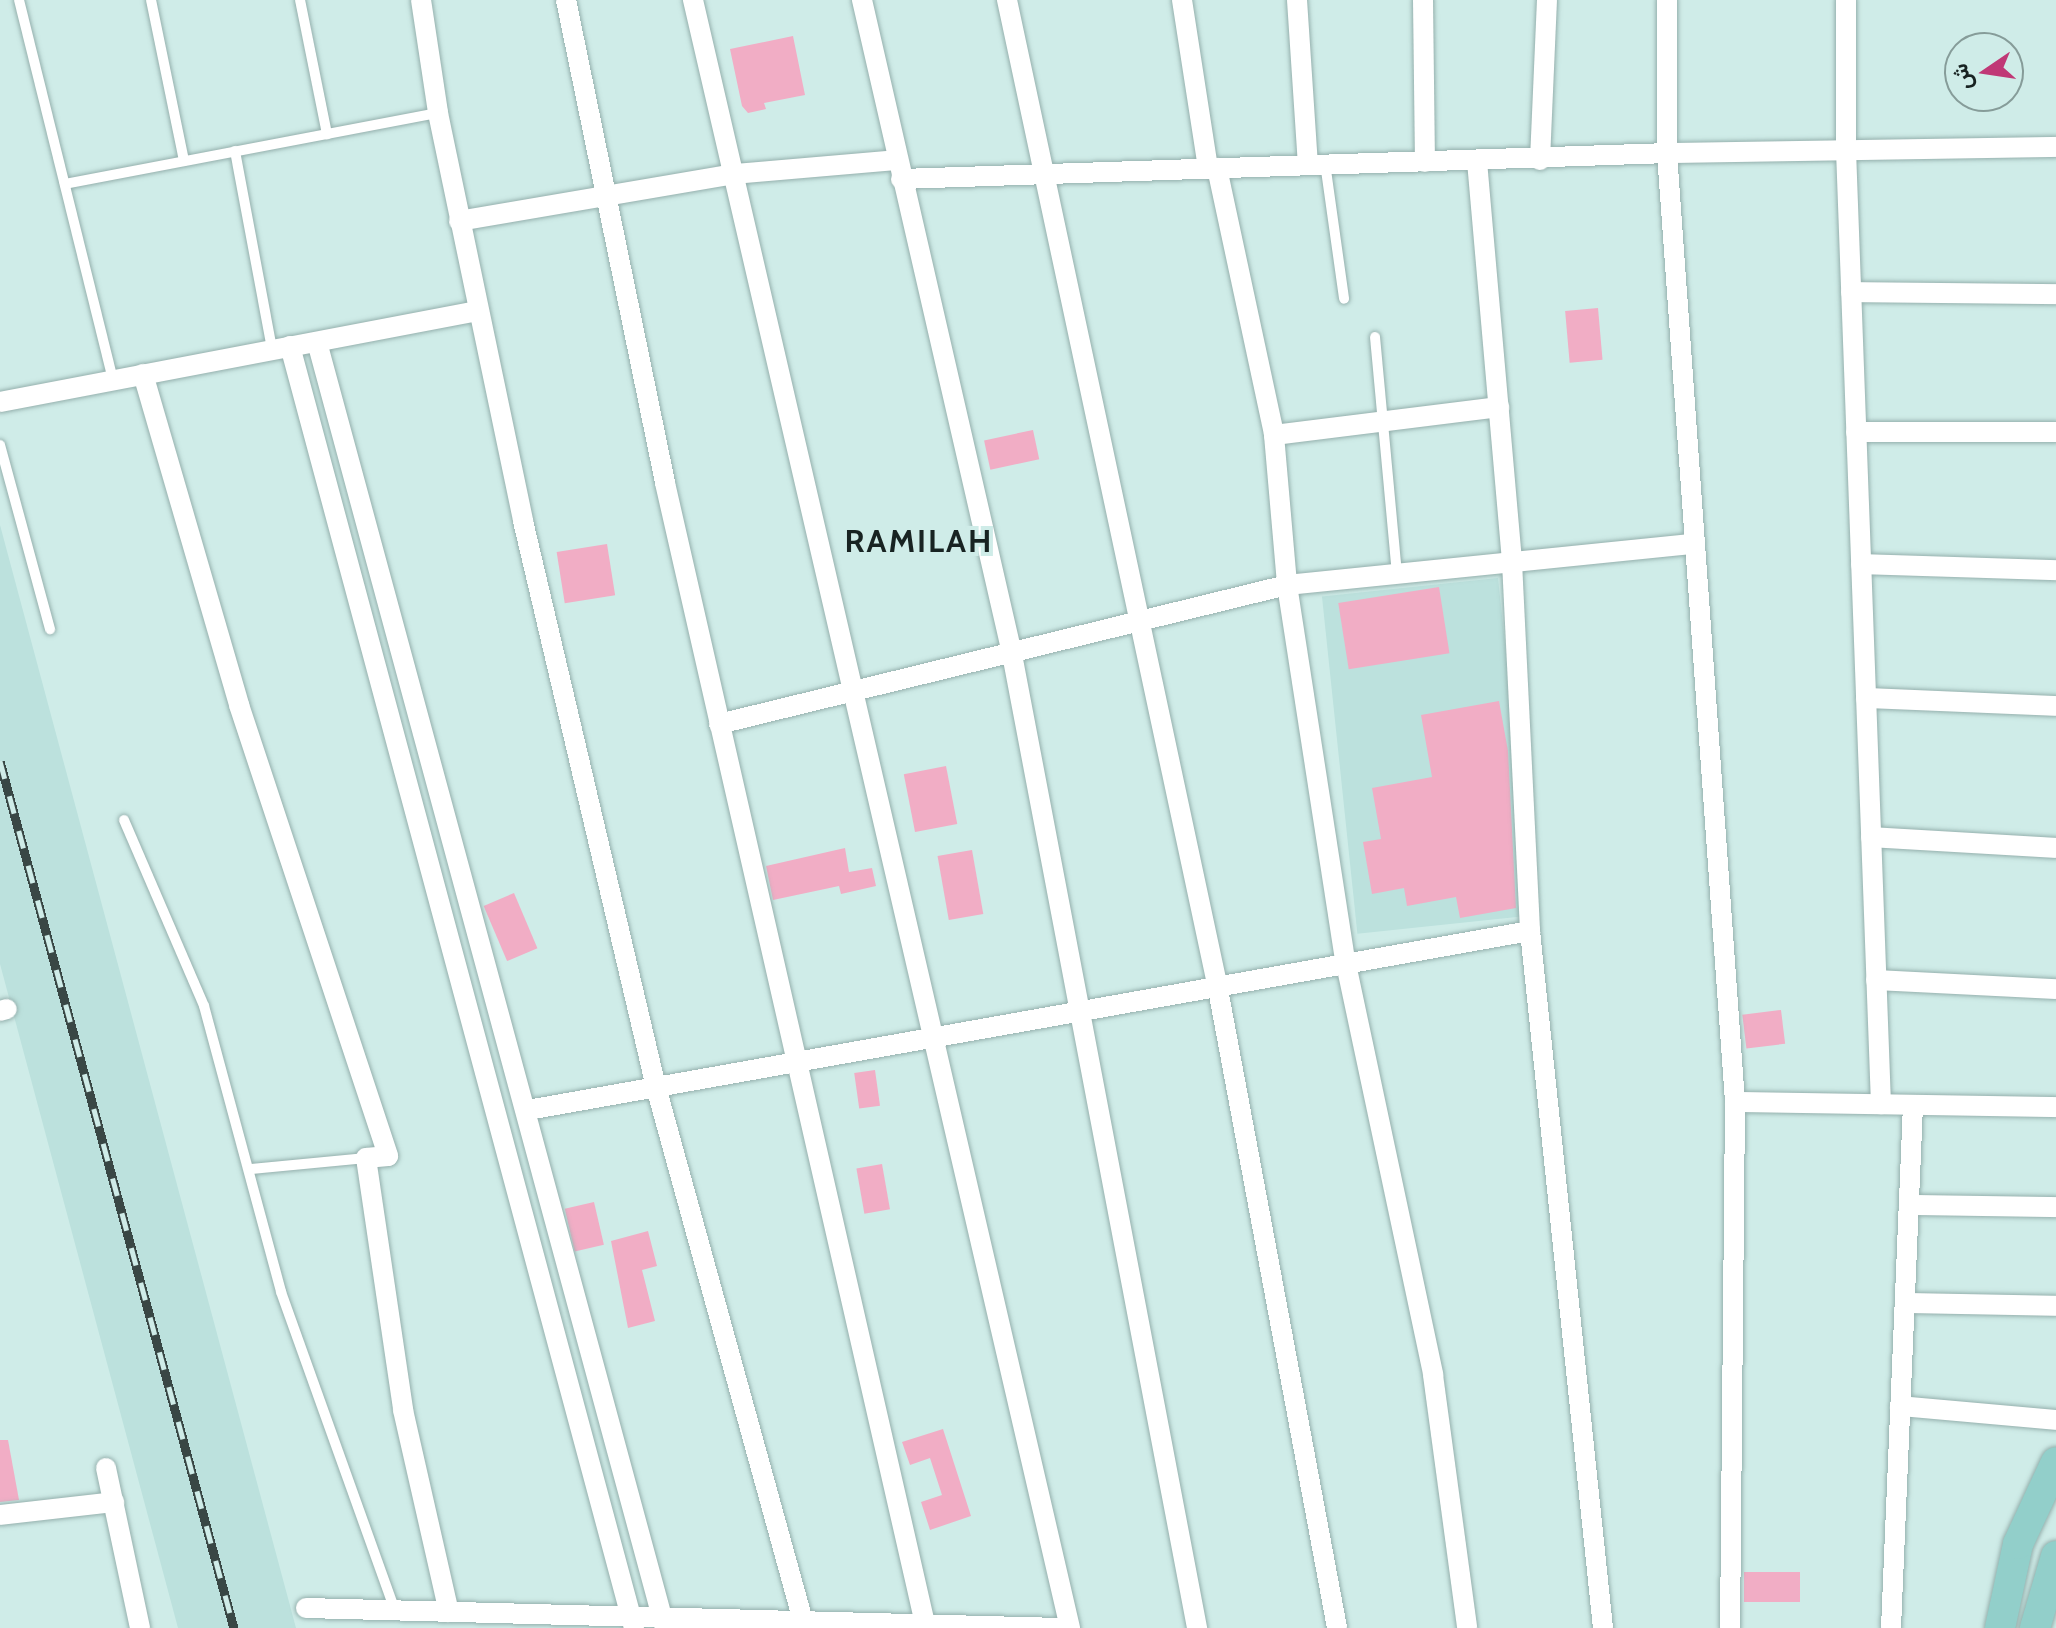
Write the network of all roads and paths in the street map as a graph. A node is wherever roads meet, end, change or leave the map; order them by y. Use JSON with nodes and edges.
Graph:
{"nodes":[{"id":1,"x":19,"y":0,"type":"edge"},
{"id":2,"x":151,"y":0,"type":"edge"},
{"id":3,"x":300,"y":0,"type":"edge"},
{"id":4,"x":421,"y":0,"type":"edge"},
{"id":5,"x":566,"y":0,"type":"edge"},
{"id":6,"x":693,"y":0,"type":"edge"},
{"id":7,"x":862,"y":0,"type":"edge"},
{"id":8,"x":1007,"y":0,"type":"edge"},
{"id":9,"x":1182,"y":0,"type":"edge"},
{"id":10,"x":1297,"y":0,"type":"edge"},
{"id":11,"x":1423,"y":0,"type":"edge"},
{"id":12,"x":1547,"y":0,"type":"edge"},
{"id":13,"x":1667,"y":0,"type":"edge"},
{"id":14,"x":1846,"y":0,"type":"edge"},
{"id":15,"x":438,"y":113,"type":"junction"},
{"id":16,"x":327,"y":134,"type":"junction"},
{"id":17,"x":2056,"y":147,"type":"edge"},
{"id":18,"x":1846,"y":150,"type":"junction"},
{"id":19,"x":235,"y":151,"type":"junction"},
{"id":20,"x":1667,"y":153,"type":"junction"},
{"id":21,"x":1540,"y":160,"type":"junction"},
{"id":22,"x":184,"y":161,"type":"junction"},
{"id":23,"x":1477,"y":161,"type":"junction"},
{"id":24,"x":1425,"y":162,"type":"junction"},
{"id":25,"x":1316,"y":163,"type":"junction"},
{"id":26,"x":1212,"y":168,"type":"junction"},
{"id":27,"x":899,"y":170,"type":"junction"},
{"id":28,"x":1041,"y":173,"type":"junction"},
{"id":29,"x":734,"y":174,"type":"junction"},
{"id":30,"x":65,"y":184,"type":"junction"},
{"id":31,"x":605,"y":195,"type":"junction"},
{"id":32,"x":459,"y":221,"type":"junction"},
{"id":33,"x":1851,"y":292,"type":"junction"},
{"id":34,"x":2056,"y":294,"type":"edge"},
{"id":35,"x":1344,"y":299,"type":"dead end"},
{"id":36,"x":477,"y":311,"type":"junction"},
{"id":37,"x":1375,"y":337,"type":"dead end"},
{"id":38,"x":317,"y":342,"type":"junction"},
{"id":39,"x":281,"y":348,"type":"junction"},
{"id":40,"x":143,"y":374,"type":"junction"},
{"id":41,"x":113,"y":380,"type":"junction"},
{"id":42,"x":0,"y":402,"type":"edge"},
{"id":43,"x":1499,"y":407,"type":"junction"},
{"id":44,"x":1382,"y":422,"type":"junction"},
{"id":45,"x":1856,"y":432,"type":"junction"},
{"id":46,"x":2056,"y":432,"type":"edge"},
{"id":47,"x":1274,"y":435,"type":"junction"},
{"id":48,"x":0,"y":445,"type":"edge"},
{"id":49,"x":1691,"y":544,"type":"junction"},
{"id":50,"x":1512,"y":562,"type":"junction"},
{"id":51,"x":1861,"y":564,"type":"junction"},
{"id":52,"x":2056,"y":570,"type":"edge"},
{"id":53,"x":1397,"y":576,"type":"junction"},
{"id":54,"x":1287,"y":585,"type":"junction"},
{"id":55,"x":1142,"y":618,"type":"junction"},
{"id":56,"x":50,"y":629,"type":"dead end"},
{"id":57,"x":1011,"y":649,"type":"junction"},
{"id":58,"x":852,"y":689,"type":"junction"},
{"id":59,"x":1866,"y":698,"type":"junction"},
{"id":60,"x":2056,"y":706,"type":"edge"},
{"id":61,"x":719,"y":724,"type":"junction"},
{"id":62,"x":124,"y":820,"type":"dead end"},
{"id":63,"x":1871,"y":837,"type":"junction"},
{"id":64,"x":2056,"y":848,"type":"edge"},
{"id":65,"x":1530,"y":931,"type":"junction"},
{"id":66,"x":1346,"y":964,"type":"junction"},
{"id":67,"x":1876,"y":980,"type":"junction"},
{"id":68,"x":1217,"y":984,"type":"junction"},
{"id":69,"x":2056,"y":989,"type":"edge"},
{"id":70,"x":1080,"y":1009,"type":"junction"},
{"id":71,"x":933,"y":1036,"type":"junction"},
{"id":72,"x":794,"y":1061,"type":"junction"},
{"id":73,"x":656,"y":1087,"type":"junction"},
{"id":74,"x":1735,"y":1102,"type":"junction"},
{"id":75,"x":1881,"y":1104,"type":"junction"},
{"id":76,"x":1913,"y":1105,"type":"junction"},
{"id":77,"x":2056,"y":1107,"type":"edge"},
{"id":78,"x":528,"y":1110,"type":"junction"},
{"id":79,"x":366,"y":1158,"type":"junction"},
{"id":80,"x":251,"y":1169,"type":"junction"},
{"id":81,"x":1909,"y":1205,"type":"junction"},
{"id":82,"x":2056,"y":1207,"type":"edge"},
{"id":83,"x":1905,"y":1303,"type":"junction"},
{"id":84,"x":2056,"y":1306,"type":"edge"},
{"id":85,"x":1900,"y":1406,"type":"junction"},
{"id":86,"x":2056,"y":1420,"type":"edge"},
{"id":87,"x":2056,"y":1462,"type":"edge"},
{"id":88,"x":106,"y":1468,"type":"dead end"},
{"id":89,"x":114,"y":1502,"type":"junction"},
{"id":90,"x":0,"y":1515,"type":"edge"},
{"id":91,"x":2056,"y":1556,"type":"edge"},
{"id":92,"x":306,"y":1608,"type":"dead end"},
{"id":93,"x":395,"y":1611,"type":"junction"},
{"id":94,"x":449,"y":1612,"type":"junction"},
{"id":95,"x":368,"y":1619,"type":"edge"},
{"id":96,"x":663,"y":1621,"type":"edge"},
{"id":97,"x":803,"y":1621,"type":"junction"},
{"id":98,"x":632,"y":1622,"type":"edge"},
{"id":99,"x":757,"y":1624,"type":"edge"},
{"id":100,"x":938,"y":1626,"type":"edge"},
{"id":101,"x":2056,"y":1626,"type":"edge"},
{"id":102,"x":140,"y":1628,"type":"edge"},
{"id":103,"x":1061,"y":1628,"type":"edge"},
{"id":104,"x":1070,"y":1628,"type":"edge"},
{"id":105,"x":1197,"y":1628,"type":"edge"},
{"id":106,"x":1337,"y":1628,"type":"edge"},
{"id":107,"x":1467,"y":1628,"type":"edge"},
{"id":108,"x":1603,"y":1628,"type":"edge"},
{"id":109,"x":1730,"y":1628,"type":"edge"},
{"id":110,"x":1891,"y":1628,"type":"edge"},
{"id":111,"x":2000,"y":1628,"type":"edge"},
{"id":112,"x":2035,"y":1628,"type":"edge"}],
"edges":[{"from":1,"to":30,"type":"lane"},
{"from":2,"to":22,"type":"lane"},
{"from":3,"to":16,"type":"lane"},
{"from":4,"to":15,"type":"street"},
{"from":5,"to":31,"type":"street"},
{"from":6,"to":29,"type":"street"},
{"from":7,"to":27,"type":"street"},
{"from":8,"to":28,"type":"street"},
{"from":9,"to":26,"type":"street"},
{"from":10,"to":25,"type":"street"},
{"from":11,"to":24,"type":"street"},
{"from":12,"to":21,"type":"street"},
{"from":13,"to":20,"type":"street"},
{"from":14,"to":18,"type":"street"},
{"from":15,"to":16,"type":"lane"},
{"from":15,"to":32,"type":"street"},
{"from":16,"to":19,"type":"lane"},
{"from":17,"to":18,"type":"street"},
{"from":18,"to":20,"type":"street"},
{"from":18,"to":33,"type":"street"},
{"from":19,"to":22,"type":"lane"},
{"from":19,"to":39,"type":"lane"},
{"from":20,"to":21,"type":"street"},
{"from":20,"to":49,"type":"street"},
{"from":21,"to":23,"type":"street"},
{"from":22,"to":30,"type":"lane"},
{"from":23,"to":24,"type":"street"},
{"from":23,"to":43,"type":"street"},
{"from":24,"to":25,"type":"street"},
{"from":25,"to":26,"type":"street"},
{"from":25,"to":35,"type":"lane"},
{"from":26,"to":28,"type":"street"},
{"from":26,"to":47,"type":"street"},
{"from":27,"to":28,"type":"street"},
{"from":27,"to":29,"type":"street"},
{"from":27,"to":57,"type":"street"},
{"from":28,"to":55,"type":"street"},
{"from":29,"to":31,"type":"street"},
{"from":29,"to":58,"type":"street"},
{"from":30,"to":41,"type":"lane"},
{"from":31,"to":32,"type":"street"},
{"from":31,"to":61,"type":"street"},
{"from":32,"to":36,"type":"street"},
{"from":33,"to":34,"type":"street"},
{"from":33,"to":45,"type":"street"},
{"from":36,"to":38,"type":"street"},
{"from":36,"to":73,"type":"street"},
{"from":37,"to":44,"type":"lane"},
{"from":38,"to":39,"type":"street"},
{"from":38,"to":78,"type":"street"},
{"from":39,"to":40,"type":"street"},
{"from":39,"to":98,"type":"street"},
{"from":40,"to":41,"type":"street"},
{"from":40,"to":79,"type":"street"},
{"from":41,"to":42,"type":"street"},
{"from":43,"to":44,"type":"street"},
{"from":43,"to":50,"type":"street"},
{"from":44,"to":47,"type":"street"},
{"from":44,"to":53,"type":"lane"},
{"from":45,"to":46,"type":"street"},
{"from":45,"to":51,"type":"street"},
{"from":47,"to":54,"type":"street"},
{"from":48,"to":56,"type":"lane"},
{"from":49,"to":50,"type":"street"},
{"from":49,"to":74,"type":"street"},
{"from":50,"to":53,"type":"street"},
{"from":50,"to":65,"type":"street"},
{"from":51,"to":52,"type":"street"},
{"from":51,"to":59,"type":"street"},
{"from":53,"to":54,"type":"street"},
{"from":54,"to":55,"type":"street"},
{"from":54,"to":66,"type":"street"},
{"from":55,"to":57,"type":"street"},
{"from":55,"to":68,"type":"street"},
{"from":57,"to":58,"type":"street"},
{"from":57,"to":70,"type":"street"},
{"from":58,"to":61,"type":"street"},
{"from":58,"to":71,"type":"street"},
{"from":59,"to":60,"type":"street"},
{"from":59,"to":63,"type":"street"},
{"from":61,"to":72,"type":"street"},
{"from":62,"to":80,"type":"lane"},
{"from":63,"to":64,"type":"street"},
{"from":63,"to":67,"type":"street"},
{"from":65,"to":66,"type":"street"},
{"from":65,"to":108,"type":"street"},
{"from":66,"to":68,"type":"street"},
{"from":66,"to":107,"type":"street"},
{"from":67,"to":69,"type":"street"},
{"from":67,"to":75,"type":"street"},
{"from":68,"to":70,"type":"street"},
{"from":68,"to":106,"type":"street"},
{"from":70,"to":71,"type":"street"},
{"from":70,"to":105,"type":"street"},
{"from":71,"to":72,"type":"street"},
{"from":71,"to":104,"type":"street"},
{"from":72,"to":73,"type":"street"},
{"from":72,"to":100,"type":"street"},
{"from":73,"to":78,"type":"street"},
{"from":73,"to":97,"type":"street"},
{"from":74,"to":75,"type":"street"},
{"from":74,"to":109,"type":"street"},
{"from":75,"to":76,"type":"street"},
{"from":76,"to":77,"type":"street"},
{"from":76,"to":81,"type":"street"},
{"from":78,"to":96,"type":"street"},
{"from":79,"to":80,"type":"lane"},
{"from":79,"to":94,"type":"street"},
{"from":80,"to":93,"type":"lane"},
{"from":81,"to":82,"type":"street"},
{"from":81,"to":83,"type":"street"},
{"from":83,"to":84,"type":"street"},
{"from":83,"to":85,"type":"street"},
{"from":85,"to":86,"type":"street"},
{"from":85,"to":110,"type":"street"},
{"from":87,"to":111,"type":"main road"},
{"from":88,"to":89,"type":"street"},
{"from":89,"to":90,"type":"street"},
{"from":89,"to":102,"type":"street"},
{"from":91,"to":112,"type":"main road"},
{"from":92,"to":95,"type":"street"},
{"from":93,"to":94,"type":"street"},
{"from":93,"to":95,"type":"street"},
{"from":94,"to":98,"type":"street"},
{"from":96,"to":98,"type":"street"},
{"from":96,"to":99,"type":"street"},
{"from":97,"to":99,"type":"street"},
{"from":97,"to":100,"type":"street"},
{"from":100,"to":103,"type":"street"},
{"from":101,"to":112,"type":"street"}]}
